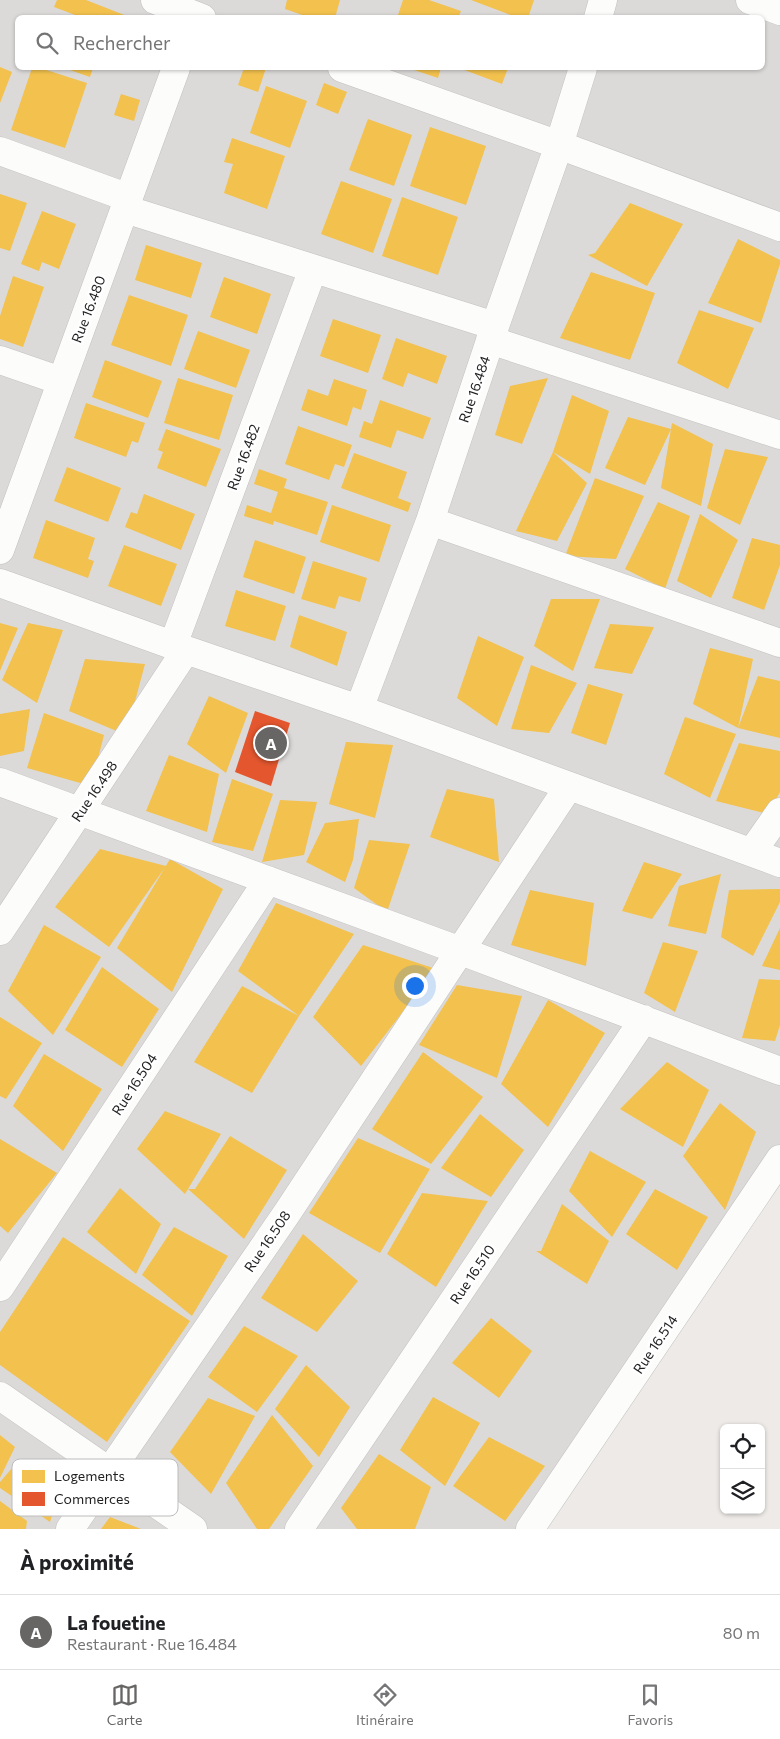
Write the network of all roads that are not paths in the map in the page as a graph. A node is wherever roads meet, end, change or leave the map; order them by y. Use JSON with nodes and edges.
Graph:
{"nodes":[{"id":1,"x":155,"y":0,"type":"edge"},
{"id":2,"x":604,"y":0,"type":"edge"},
{"id":3,"x":750,"y":0,"type":"edge"},
{"id":4,"x":780,"y":10,"type":"edge"},
{"id":5,"x":198,"y":12,"type":"edge"},
{"id":6,"x":599,"y":15,"type":"edge"},
{"id":7,"x":175,"y":70,"type":"edge"},
{"id":8,"x":348,"y":70,"type":"edge"},
{"id":9,"x":582,"y":70,"type":"edge"},
{"id":10,"x":559,"y":145,"type":"junction"},
{"id":11,"x":0,"y":151,"type":"edge"},
{"id":12,"x":127,"y":204,"type":"junction"},
{"id":13,"x":780,"y":227,"type":"edge"},
{"id":14,"x":313,"y":268,"type":"junction"},
{"id":15,"x":492,"y":333,"type":"junction"},
{"id":16,"x":0,"y":360,"type":"edge"},
{"id":17,"x":61,"y":381,"type":"junction"},
{"id":18,"x":780,"y":435,"type":"edge"},
{"id":19,"x":430,"y":521,"type":"junction"},
{"id":20,"x":0,"y":550,"type":"edge"},
{"id":21,"x":0,"y":583,"type":"edge"},
{"id":22,"x":780,"y":643,"type":"edge"},
{"id":23,"x":180,"y":648,"type":"junction"},
{"id":24,"x":358,"y":709,"type":"junction"},
{"id":25,"x":0,"y":782,"type":"edge"},
{"id":26,"x":569,"y":786,"type":"junction"},
{"id":27,"x":80,"y":812,"type":"junction"},
{"id":28,"x":780,"y":812,"type":"edge"},
{"id":29,"x":752,"y":852,"type":"junction"},
{"id":30,"x":780,"y":863,"type":"edge"},
{"id":31,"x":268,"y":880,"type":"junction"},
{"id":32,"x":0,"y":931,"type":"edge"},
{"id":33,"x":462,"y":951,"type":"junction"},
{"id":34,"x":644,"y":1019,"type":"junction"},
{"id":35,"x":780,"y":1071,"type":"edge"},
{"id":36,"x":780,"y":1159,"type":"edge"},
{"id":37,"x":9,"y":1253,"type":"edge"},
{"id":38,"x":0,"y":1287,"type":"edge"},
{"id":39,"x":0,"y":1396,"type":"edge"},
{"id":40,"x":90,"y":1459,"type":"edge"},
{"id":41,"x":118,"y":1459,"type":"edge"},
{"id":42,"x":79,"y":1516,"type":"edge"},
{"id":43,"x":174,"y":1516,"type":"edge"},
{"id":44,"x":70,"y":1529,"type":"edge"},
{"id":45,"x":193,"y":1529,"type":"edge"},
{"id":46,"x":299,"y":1529,"type":"edge"},
{"id":47,"x":530,"y":1529,"type":"edge"}],
"edges":[{"from":1,"to":5,"type":"street"},
{"from":2,"to":6,"type":"street"},
{"from":3,"to":4,"type":"street"},
{"from":7,"to":12,"type":"street","name":"Rue 16.480"},
{"from":8,"to":10,"type":"street"},
{"from":9,"to":10,"type":"street","name":"Rue 16.484"},
{"from":10,"to":13,"type":"street"},
{"from":10,"to":15,"type":"street","name":"Rue 16.484"},
{"from":11,"to":12,"type":"street"},
{"from":12,"to":14,"type":"street"},
{"from":12,"to":17,"type":"street","name":"Rue 16.480"},
{"from":14,"to":15,"type":"street"},
{"from":14,"to":23,"type":"street","name":"Rue 16.482"},
{"from":15,"to":18,"type":"street"},
{"from":15,"to":19,"type":"street","name":"Rue 16.484"},
{"from":16,"to":17,"type":"street"},
{"from":17,"to":20,"type":"street","name":"Rue 16.480"},
{"from":19,"to":22,"type":"street"},
{"from":19,"to":24,"type":"street","name":"Rue 16.484"},
{"from":21,"to":23,"type":"street"},
{"from":23,"to":24,"type":"street"},
{"from":23,"to":27,"type":"street","name":"Rue 16.498"},
{"from":24,"to":26,"type":"street"},
{"from":25,"to":27,"type":"street"},
{"from":26,"to":29,"type":"street"},
{"from":26,"to":33,"type":"street","name":"Rue 16.508"},
{"from":27,"to":31,"type":"street"},
{"from":27,"to":32,"type":"street","name":"Rue 16.498"},
{"from":28,"to":29,"type":"street"},
{"from":29,"to":30,"type":"street"},
{"from":31,"to":33,"type":"street"},
{"from":31,"to":37,"type":"street","name":"Rue 16.504"},
{"from":33,"to":34,"type":"street"},
{"from":33,"to":41,"type":"street","name":"Rue 16.508"},
{"from":34,"to":35,"type":"street"},
{"from":34,"to":46,"type":"street","name":"Rue 16.510"},
{"from":36,"to":47,"type":"street","name":"Rue 16.514"},
{"from":37,"to":38,"type":"street","name":"Rue 16.504"},
{"from":39,"to":40,"type":"street"},
{"from":42,"to":44,"type":"street","name":"Rue 16.508"},
{"from":43,"to":45,"type":"street"}]}
